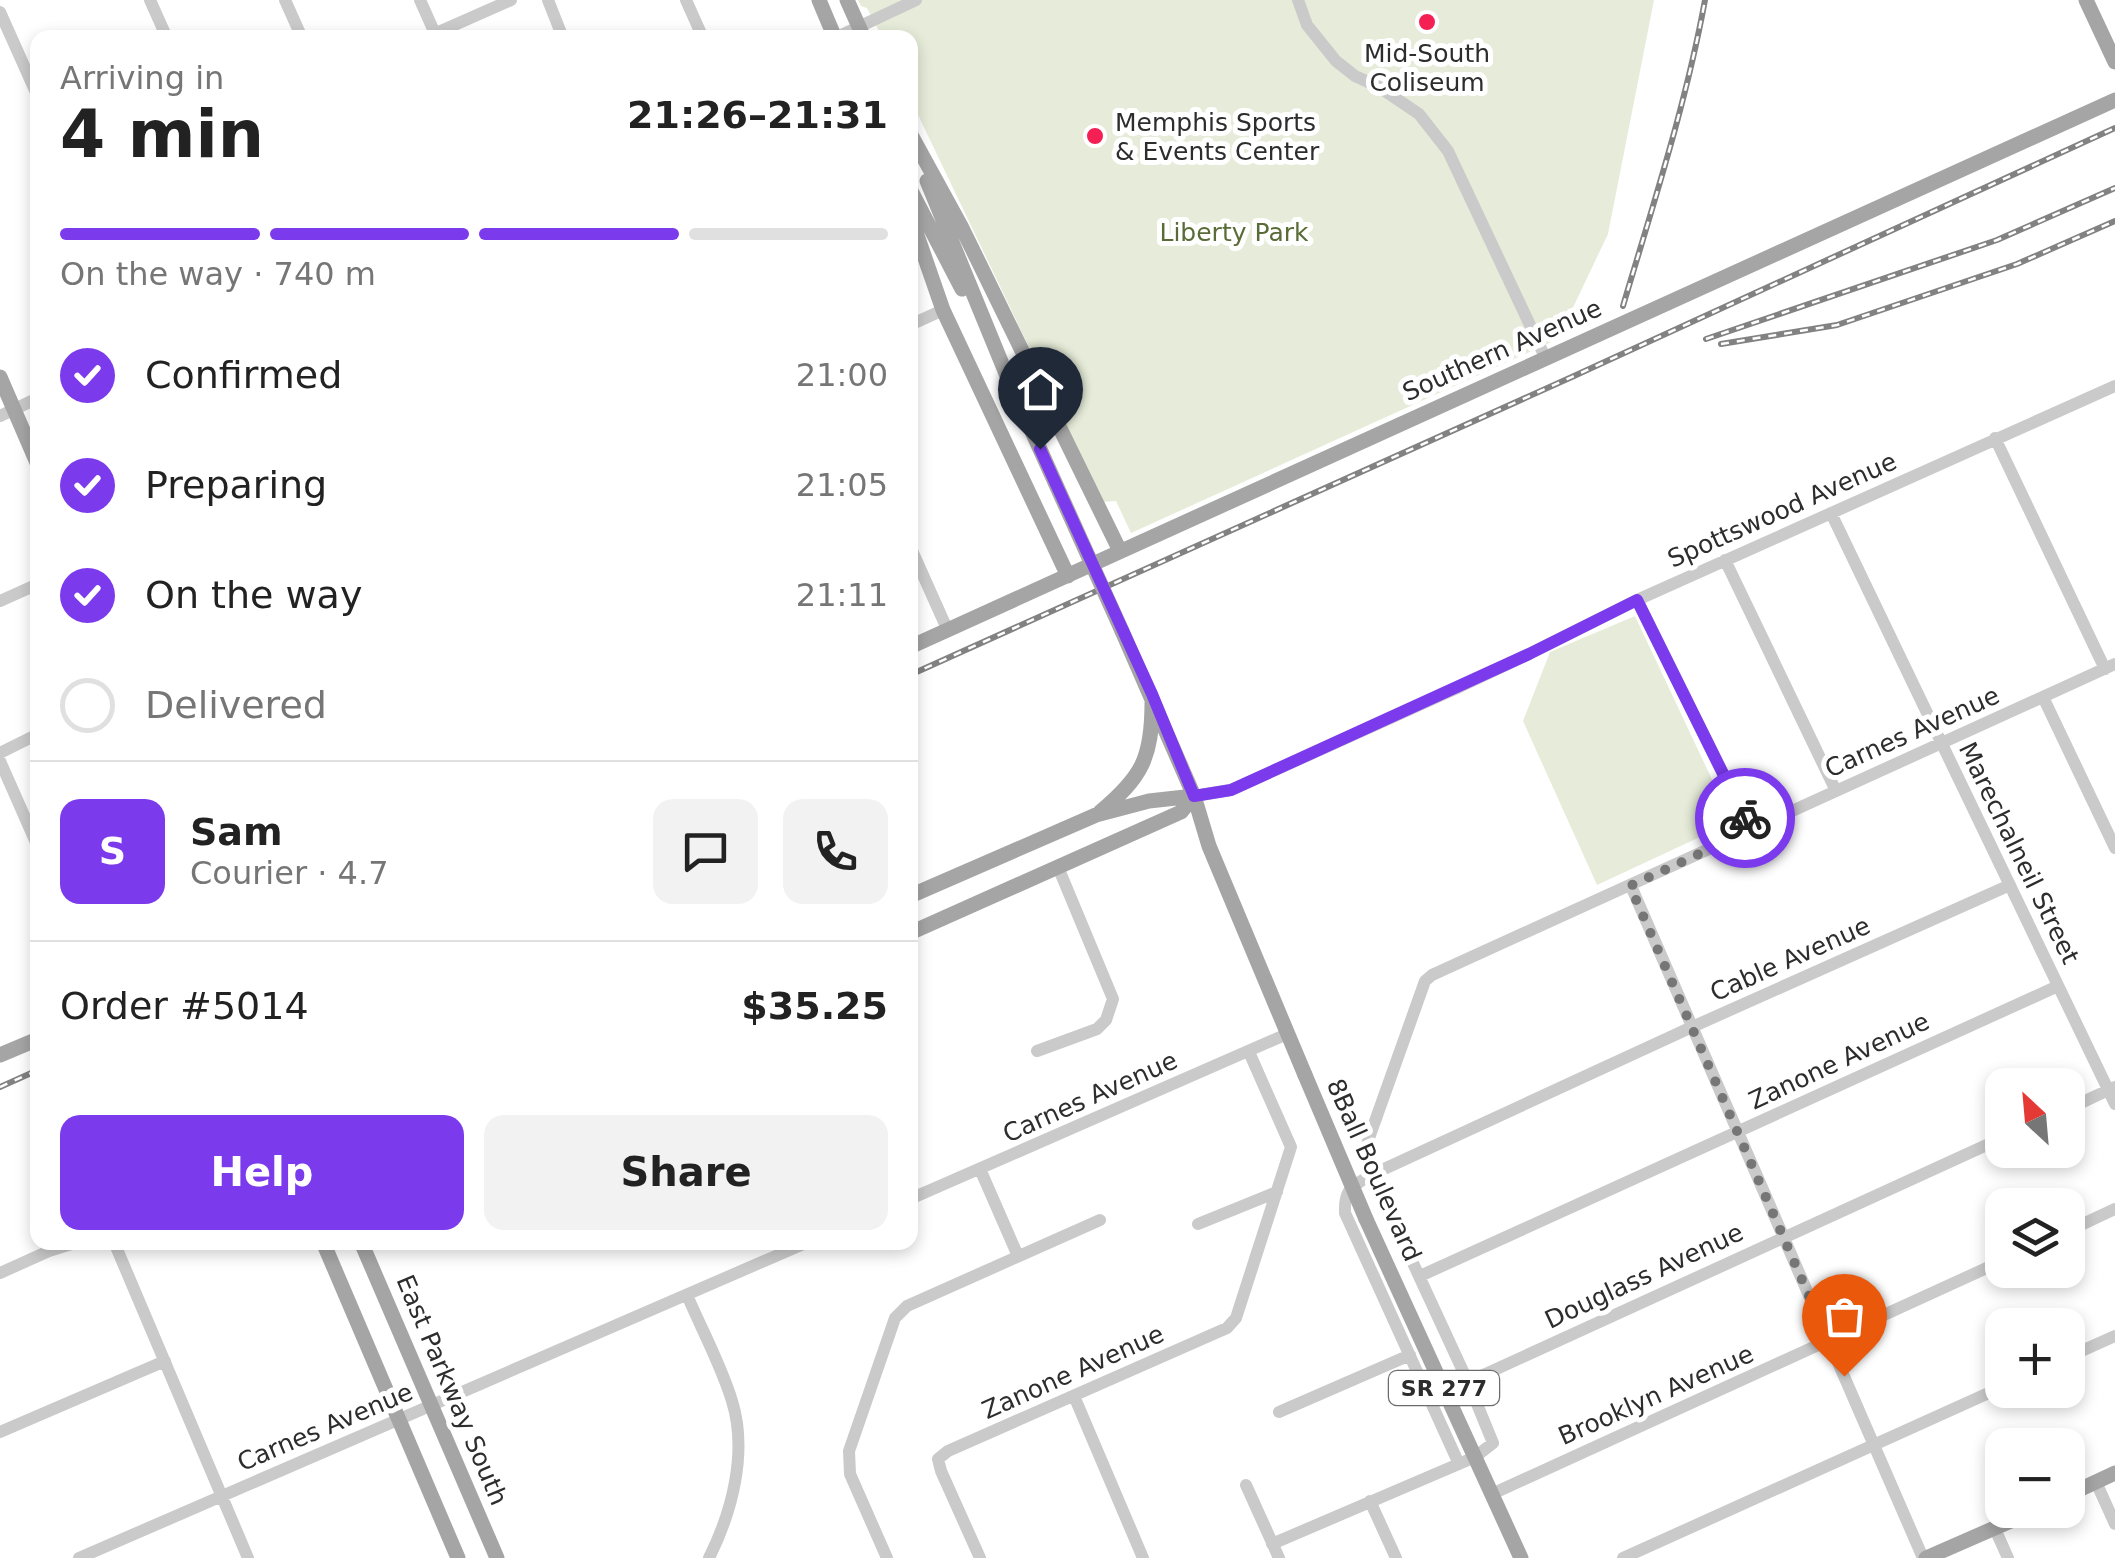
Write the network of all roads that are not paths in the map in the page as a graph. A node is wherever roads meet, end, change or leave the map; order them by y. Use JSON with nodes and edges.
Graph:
{"nodes":[{"id":1,"x":7,"y":0,"type":"edge"},
{"id":2,"x":150,"y":0,"type":"edge"},
{"id":3,"x":285,"y":0,"type":"edge"},
{"id":4,"x":420,"y":0,"type":"edge"},
{"id":5,"x":511,"y":0,"type":"edge"},
{"id":6,"x":548,"y":0,"type":"edge"},
{"id":7,"x":686,"y":0,"type":"edge"},
{"id":8,"x":819,"y":0,"type":"edge"},
{"id":9,"x":847,"y":0,"type":"edge"},
{"id":10,"x":916,"y":0,"type":"edge"},
{"id":11,"x":1298,"y":0,"type":"edge"},
{"id":12,"x":2086,"y":0,"type":"edge"},
{"id":13,"x":0,"y":3,"type":"edge"},
{"id":14,"x":0,"y":12,"type":"edge"},
{"id":15,"x":164,"y":30,"type":"edge"},
{"id":16,"x":298,"y":30,"type":"edge"},
{"id":17,"x":430,"y":30,"type":"edge"},
{"id":18,"x":445,"y":30,"type":"edge"},
{"id":19,"x":561,"y":30,"type":"edge"},
{"id":20,"x":699,"y":30,"type":"edge"},
{"id":21,"x":832,"y":30,"type":"edge"},
{"id":22,"x":860,"y":30,"type":"edge"},
{"id":23,"x":864,"y":30,"type":"edge"},
{"id":24,"x":2115,"y":62,"type":"edge"},
{"id":25,"x":30,"y":80,"type":"edge"},
{"id":26,"x":2115,"y":100,"type":"edge"},
{"id":27,"x":918,"y":151,"type":"edge"},
{"id":28,"x":918,"y":157,"type":"edge"},
{"id":29,"x":918,"y":204,"type":"edge"},
{"id":30,"x":918,"y":239,"type":"edge"},
{"id":31,"x":943,"y":310,"type":"junction"},
{"id":32,"x":918,"y":321,"type":"edge"},
{"id":33,"x":1545,"y":357,"type":"junction"},
{"id":34,"x":1005,"y":372,"type":"junction"},
{"id":35,"x":0,"y":376,"type":"edge"},
{"id":36,"x":2115,"y":386,"type":"edge"},
{"id":37,"x":30,"y":402,"type":"edge"},
{"id":38,"x":6,"y":412,"type":"edge"},
{"id":39,"x":1996,"y":438,"type":"junction"},
{"id":40,"x":30,"y":452,"type":"edge"},
{"id":41,"x":1830,"y":513,"type":"junction"},
{"id":42,"x":1120,"y":551,"type":"junction"},
{"id":43,"x":1726,"y":560,"type":"junction"},
{"id":44,"x":918,"y":564,"type":"edge"},
{"id":45,"x":1068,"y":576,"type":"junction"},
{"id":46,"x":30,"y":588,"type":"edge"},
{"id":47,"x":1637,"y":600,"type":"junction"},
{"id":48,"x":0,"y":601,"type":"edge"},
{"id":49,"x":948,"y":630,"type":"junction"},
{"id":50,"x":918,"y":644,"type":"edge"},
{"id":51,"x":2110,"y":666,"type":"edge"},
{"id":52,"x":1152,"y":694,"type":"junction"},
{"id":53,"x":2043,"y":697,"type":"junction"},
{"id":54,"x":30,"y":738,"type":"edge"},
{"id":55,"x":1942,"y":744,"type":"junction"},
{"id":56,"x":0,"y":753,"type":"edge"},
{"id":57,"x":0,"y":761,"type":"edge"},
{"id":58,"x":1836,"y":791,"type":"junction"},
{"id":59,"x":1194,"y":796,"type":"junction"},
{"id":60,"x":1096,"y":815,"type":"junction"},
{"id":61,"x":30,"y":830,"type":"edge"},
{"id":62,"x":1751,"y":830,"type":"junction"},
{"id":63,"x":2115,"y":848,"type":"edge"},
{"id":64,"x":1058,"y":867,"type":"junction"},
{"id":65,"x":2010,"y":885,"type":"junction"},
{"id":66,"x":1630,"y":886,"type":"junction"},
{"id":67,"x":918,"y":893,"type":"edge"},
{"id":68,"x":918,"y":929,"type":"edge"},
{"id":69,"x":2058,"y":986,"type":"junction"},
{"id":70,"x":1692,"y":1027,"type":"junction"},
{"id":71,"x":1287,"y":1034,"type":"junction"},
{"id":72,"x":30,"y":1042,"type":"edge"},
{"id":73,"x":1037,"y":1051,"type":"dead end"},
{"id":74,"x":1249,"y":1052,"type":"junction"},
{"id":75,"x":0,"y":1055,"type":"edge"},
{"id":76,"x":2112,"y":1088,"type":"edge"},
{"id":77,"x":2085,"y":1101,"type":"edge"},
{"id":78,"x":2115,"y":1104,"type":"edge"},
{"id":79,"x":1738,"y":1132,"type":"junction"},
{"id":80,"x":1985,"y":1146,"type":"edge"},
{"id":81,"x":980,"y":1169,"type":"junction"},
{"id":82,"x":1371,"y":1175,"type":"junction"},
{"id":83,"x":1277,"y":1192,"type":"junction"},
{"id":84,"x":918,"y":1196,"type":"edge"},
{"id":85,"x":2115,"y":1210,"type":"edge"},
{"id":86,"x":1100,"y":1220,"type":"dead end"},
{"id":87,"x":2085,"y":1223,"type":"edge"},
{"id":88,"x":1198,"y":1224,"type":"dead end"},
{"id":89,"x":1784,"y":1237,"type":"junction"},
{"id":90,"x":52,"y":1250,"type":"edge"},
{"id":91,"x":117,"y":1250,"type":"edge"},
{"id":92,"x":326,"y":1250,"type":"edge"},
{"id":93,"x":364,"y":1250,"type":"edge"},
{"id":94,"x":789,"y":1250,"type":"edge"},
{"id":95,"x":1018,"y":1256,"type":"junction"},
{"id":96,"x":1985,"y":1269,"type":"edge"},
{"id":97,"x":0,"y":1273,"type":"edge"},
{"id":98,"x":1420,"y":1276,"type":"junction"},
{"id":99,"x":687,"y":1294,"type":"junction"},
{"id":100,"x":2115,"y":1336,"type":"edge"},
{"id":101,"x":1829,"y":1342,"type":"junction"},
{"id":102,"x":2085,"y":1349,"type":"edge"},
{"id":103,"x":1410,"y":1355,"type":"junction"},
{"id":104,"x":165,"y":1361,"type":"junction"},
{"id":105,"x":1468,"y":1382,"type":"junction"},
{"id":106,"x":1985,"y":1395,"type":"edge"},
{"id":107,"x":1074,"y":1396,"type":"junction"},
{"id":108,"x":432,"y":1406,"type":"junction"},
{"id":109,"x":1279,"y":1412,"type":"dead end"},
{"id":110,"x":400,"y":1420,"type":"junction"},
{"id":111,"x":0,"y":1432,"type":"edge"},
{"id":112,"x":1874,"y":1446,"type":"junction"},
{"id":113,"x":1475,"y":1457,"type":"junction"},
{"id":114,"x":1459,"y":1464,"type":"junction"},
{"id":115,"x":2115,"y":1473,"type":"edge"},
{"id":116,"x":2096,"y":1482,"type":"junction"},
{"id":117,"x":1246,"y":1485,"type":"dead end"},
{"id":118,"x":2085,"y":1488,"type":"edge"},
{"id":119,"x":1492,"y":1494,"type":"junction"},
{"id":120,"x":222,"y":1496,"type":"junction"},
{"id":121,"x":1370,"y":1501,"type":"junction"},
{"id":122,"x":2115,"y":1524,"type":"edge"},
{"id":123,"x":1995,"y":1529,"type":"joint"},
{"id":124,"x":1272,"y":1544,"type":"junction"},
{"id":125,"x":80,"y":1558,"type":"edge"},
{"id":126,"x":248,"y":1558,"type":"edge"},
{"id":127,"x":458,"y":1558,"type":"edge"},
{"id":128,"x":496,"y":1558,"type":"edge"},
{"id":129,"x":708,"y":1558,"type":"edge"},
{"id":130,"x":888,"y":1558,"type":"edge"},
{"id":131,"x":980,"y":1558,"type":"edge"},
{"id":132,"x":1143,"y":1558,"type":"edge"},
{"id":133,"x":1279,"y":1558,"type":"edge"},
{"id":134,"x":1396,"y":1558,"type":"edge"},
{"id":135,"x":1521,"y":1558,"type":"edge"},
{"id":136,"x":1623,"y":1558,"type":"edge"},
{"id":137,"x":1924,"y":1558,"type":"edge"},
{"id":138,"x":2008,"y":1558,"type":"edge"}],
"edges":[{"from":1,"to":13,"type":"street"},
{"from":2,"to":15,"type":"street"},
{"from":3,"to":16,"type":"street"},
{"from":4,"to":17,"type":"street"},
{"from":5,"to":18,"type":"street"},
{"from":6,"to":19,"type":"street"},
{"from":7,"to":20,"type":"street"},
{"from":8,"to":21,"type":"main road"},
{"from":9,"to":22,"type":"main road"},
{"from":10,"to":23,"type":"street"},
{"from":11,"to":33,"type":"street"},
{"from":12,"to":24,"type":"main road"},
{"from":14,"to":25,"type":"street"},
{"from":26,"to":33,"type":"main road","name":"Southern Avenue"},
{"from":27,"to":42,"type":"main road"},
{"from":28,"to":34,"type":"main road","number":"SR 277"},
{"from":29,"to":34,"type":"main road","number":"SR 277"},
{"from":30,"to":31,"type":"main road"},
{"from":31,"to":32,"type":"street"},
{"from":31,"to":45,"type":"main road"},
{"from":33,"to":42,"type":"main road","name":"Southern Avenue"},
{"from":34,"to":52,"type":"main road","number":"SR 277","bridge":true},
{"from":35,"to":38,"type":"main road"},
{"from":36,"to":39,"type":"street","name":"Spottswood Avenue"},
{"from":37,"to":38,"type":"street"},
{"from":38,"to":40,"type":"main road"},
{"from":39,"to":41,"type":"street","name":"Spottswood Avenue"},
{"from":39,"to":51,"type":"street"},
{"from":41,"to":43,"type":"street","name":"Spottswood Avenue"},
{"from":41,"to":55,"type":"street","name":"Marechalneil Street"},
{"from":42,"to":45,"type":"main road","name":"Southern Avenue"},
{"from":43,"to":47,"type":"street","name":"Spottswood Avenue"},
{"from":43,"to":58,"type":"street"},
{"from":44,"to":49,"type":"street"},
{"from":45,"to":49,"type":"main road","name":"Southern Avenue"},
{"from":46,"to":48,"type":"street"},
{"from":47,"to":59,"type":"street","name":"Spottswood Avenue","bridge":true},
{"from":47,"to":62,"type":"street"},
{"from":49,"to":50,"type":"main road","name":"Southern Avenue"},
{"from":51,"to":53,"type":"street","name":"Carnes Avenue"},
{"from":52,"to":59,"type":"main road","number":"SR 277"},
{"from":52,"to":60,"type":"main road"},
{"from":53,"to":55,"type":"street","name":"Carnes Avenue"},
{"from":53,"to":63,"type":"street"},
{"from":54,"to":56,"type":"street"},
{"from":55,"to":58,"type":"street","name":"Carnes Avenue"},
{"from":55,"to":65,"type":"street","name":"Marechalneil Street"},
{"from":57,"to":61,"type":"street"},
{"from":58,"to":62,"type":"street","name":"Carnes Avenue"},
{"from":59,"to":60,"type":"main road"},
{"from":59,"to":64,"type":"main road"},
{"from":59,"to":71,"type":"main road","name":"8Ball Boulevard","number":"SR 277"},
{"from":60,"to":67,"type":"main road"},
{"from":62,"to":66,"type":"street","name":"Carnes Avenue"},
{"from":64,"to":68,"type":"main road"},
{"from":64,"to":73,"type":"street"},
{"from":65,"to":69,"type":"street","name":"Marechalneil Street"},
{"from":65,"to":70,"type":"street","name":"Cable Avenue"},
{"from":66,"to":70,"type":"street"},
{"from":66,"to":82,"type":"street","name":"Carnes Avenue"},
{"from":69,"to":76,"type":"street","name":"Marechalneil Street"},
{"from":69,"to":79,"type":"street","name":"Zanone Avenue"},
{"from":70,"to":79,"type":"street"},
{"from":70,"to":82,"type":"street","name":"Cable Avenue"},
{"from":71,"to":74,"type":"street","name":"Carnes Avenue"},
{"from":71,"to":113,"type":"main road","name":"8Ball Boulevard","number":"SR 277","bridge":true},
{"from":72,"to":75,"type":"main road"},
{"from":74,"to":81,"type":"street","name":"Carnes Avenue"},
{"from":74,"to":83,"type":"street"},
{"from":76,"to":77,"type":"street"},
{"from":76,"to":78,"type":"street","name":"Marechalneil Street"},
{"from":79,"to":89,"type":"street"},
{"from":79,"to":98,"type":"street","name":"Zanone Avenue"},
{"from":80,"to":89,"type":"street","name":"Douglass Avenue"},
{"from":81,"to":84,"type":"street","name":"Carnes Avenue"},
{"from":81,"to":95,"type":"street"},
{"from":82,"to":98,"type":"street"},
{"from":82,"to":103,"type":"street"},
{"from":83,"to":88,"type":"street"},
{"from":83,"to":107,"type":"street","name":"Zanone Avenue"},
{"from":85,"to":87,"type":"street"},
{"from":86,"to":95,"type":"street"},
{"from":89,"to":101,"type":"street"},
{"from":89,"to":105,"type":"street","name":"Douglass Avenue"},
{"from":90,"to":97,"type":"street"},
{"from":91,"to":104,"type":"street"},
{"from":92,"to":110,"type":"main road"},
{"from":93,"to":108,"type":"main road","name":"East Parkway South"},
{"from":94,"to":99,"type":"street","name":"Carnes Avenue"},
{"from":95,"to":130,"type":"street"},
{"from":96,"to":101,"type":"street","name":"Brooklyn Avenue"},
{"from":98,"to":105,"type":"street"},
{"from":99,"to":108,"type":"street","name":"Carnes Avenue"},
{"from":99,"to":129,"type":"street"},
{"from":100,"to":102,"type":"street"},
{"from":101,"to":112,"type":"street"},
{"from":101,"to":119,"type":"street","name":"Brooklyn Avenue"},
{"from":103,"to":109,"type":"street"},
{"from":103,"to":114,"type":"street"},
{"from":104,"to":111,"type":"street"},
{"from":104,"to":120,"type":"street"},
{"from":105,"to":113,"type":"street"},
{"from":106,"to":112,"type":"street"},
{"from":107,"to":131,"type":"street","name":"Zanone Avenue"},
{"from":107,"to":132,"type":"street"},
{"from":108,"to":110,"type":"street","name":"Carnes Avenue"},
{"from":108,"to":128,"type":"main road","name":"East Parkway South"},
{"from":110,"to":120,"type":"street","name":"Carnes Avenue"},
{"from":110,"to":127,"type":"main road"},
{"from":112,"to":136,"type":"street"},
{"from":112,"to":137,"type":"street"},
{"from":113,"to":114,"type":"street"},
{"from":113,"to":119,"type":"main road","name":"8Ball Boulevard","number":"SR 277"},
{"from":114,"to":121,"type":"street"},
{"from":115,"to":116,"type":"main road"},
{"from":116,"to":118,"type":"main road"},
{"from":116,"to":122,"type":"street"},
{"from":117,"to":124,"type":"street"},
{"from":119,"to":135,"type":"main road","name":"8Ball Boulevard","number":"SR 277"},
{"from":120,"to":125,"type":"street","name":"Carnes Avenue"},
{"from":120,"to":126,"type":"street"},
{"from":121,"to":124,"type":"street"},
{"from":121,"to":134,"type":"street"},
{"from":123,"to":137,"type":"main road"},
{"from":123,"to":138,"type":"street"},
{"from":124,"to":133,"type":"street"}]}
